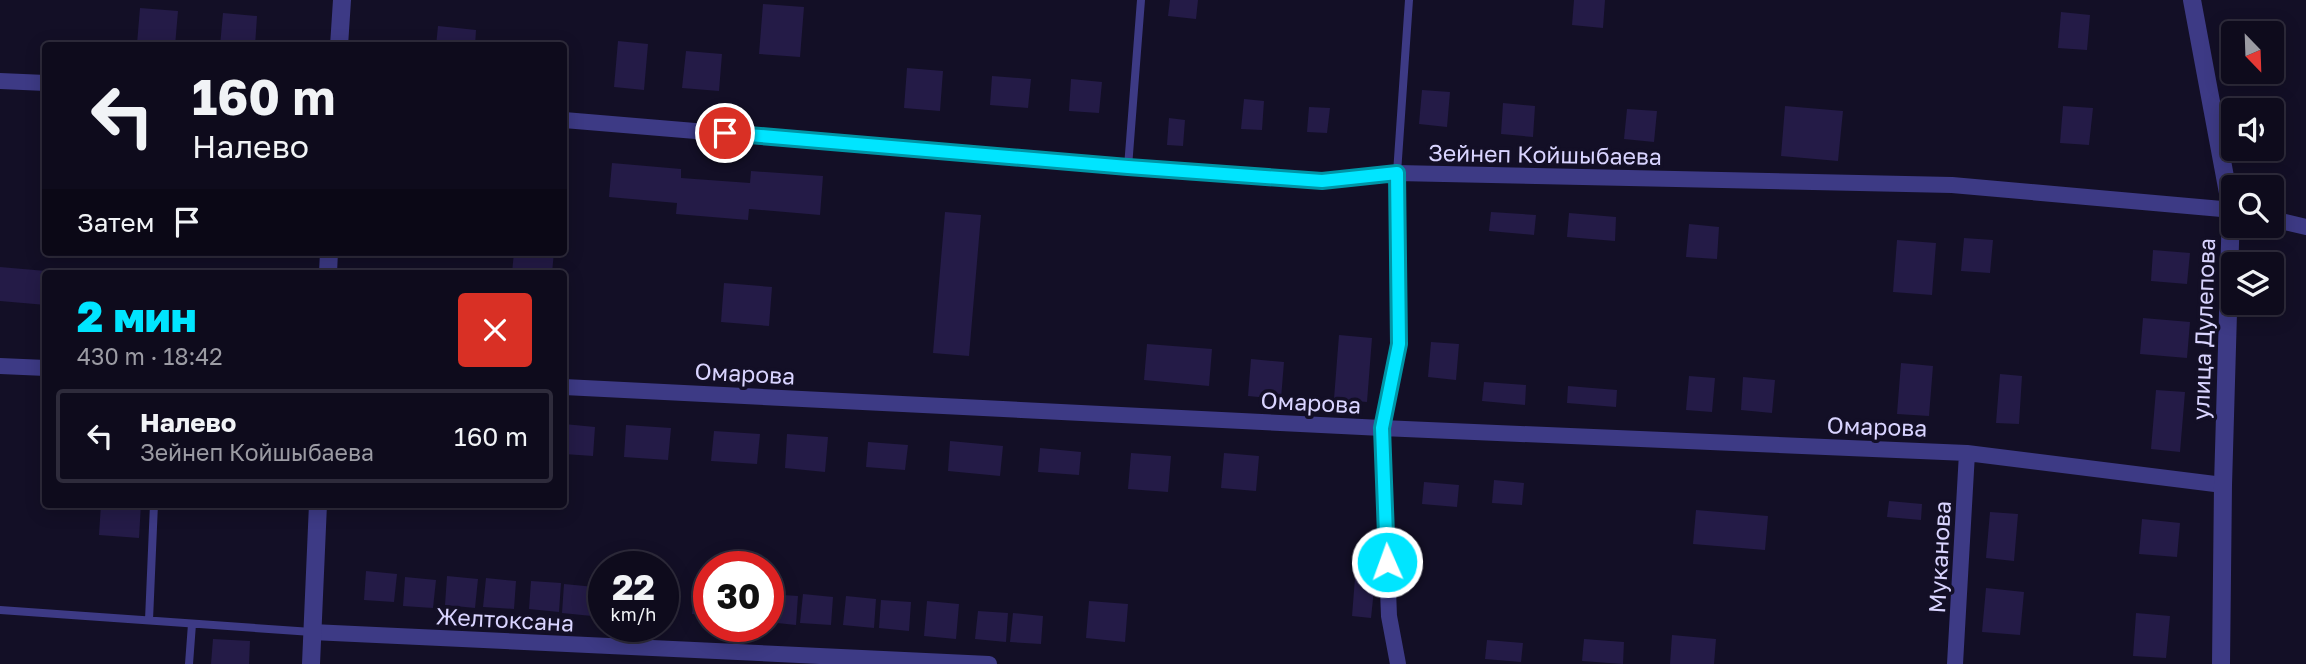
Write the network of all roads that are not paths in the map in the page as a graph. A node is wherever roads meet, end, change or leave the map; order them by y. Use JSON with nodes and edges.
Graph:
{"nodes":[{"id":1,"x":342,"y":0,"type":"edge"},
{"id":2,"x":1141,"y":0,"type":"edge"},
{"id":3,"x":1409,"y":0,"type":"edge"},
{"id":4,"x":2192,"y":0,"type":"edge"},
{"id":5,"x":339,"y":42,"type":"edge"},
{"id":6,"x":0,"y":81,"type":"edge"},
{"id":7,"x":42,"y":83,"type":"edge"},
{"id":8,"x":567,"y":120,"type":"edge"},
{"id":9,"x":1128,"y":167,"type":"junction"},
{"id":10,"x":1397,"y":173,"type":"junction"},
{"id":11,"x":2225,"y":175,"type":"edge"},
{"id":12,"x":2221,"y":209,"type":"edge"},
{"id":13,"x":2284,"y":222,"type":"edge"},
{"id":14,"x":2306,"y":227,"type":"edge"},
{"id":15,"x":2231,"y":238,"type":"edge"},
{"id":16,"x":0,"y":366,"type":"edge"},
{"id":17,"x":42,"y":368,"type":"edge"},
{"id":18,"x":567,"y":387,"type":"edge"},
{"id":19,"x":1382,"y":428,"type":"junction"},
{"id":20,"x":1967,"y":453,"type":"junction"},
{"id":21,"x":2223,"y":485,"type":"junction"},
{"id":22,"x":155,"y":508,"type":"edge"},
{"id":23,"x":318,"y":508,"type":"edge"},
{"id":24,"x":0,"y":610,"type":"edge"},
{"id":25,"x":149,"y":620,"type":"junction"},
{"id":26,"x":192,"y":624,"type":"junction"},
{"id":27,"x":312,"y":632,"type":"junction"},
{"id":28,"x":189,"y":664,"type":"edge"},
{"id":29,"x":310,"y":664,"type":"edge"},
{"id":30,"x":989,"y":664,"type":"edge"},
{"id":31,"x":1398,"y":664,"type":"edge"},
{"id":32,"x":1955,"y":664,"type":"edge"},
{"id":33,"x":2221,"y":664,"type":"edge"}],
"edges":[{"from":1,"to":5,"type":"street"},
{"from":2,"to":9,"type":"lane"},
{"from":3,"to":10,"type":"lane"},
{"from":4,"to":11,"type":"street","name":"улица Дулепова"},
{"from":6,"to":7,"type":"street"},
{"from":8,"to":9,"type":"street","name":"Зейнеп Койшыбаева"},
{"from":9,"to":10,"type":"street","name":"Зейнеп Койшыбаева"},
{"from":10,"to":12,"type":"street","name":"Зейнеп Койшыбаева"},
{"from":10,"to":19,"type":"street"},
{"from":13,"to":14,"type":"street"},
{"from":15,"to":21,"type":"street","name":"улица Дулепова"},
{"from":16,"to":17,"type":"street"},
{"from":18,"to":19,"type":"street","name":"Омарова"},
{"from":19,"to":20,"type":"street","name":"Омарова"},
{"from":19,"to":31,"type":"street"},
{"from":20,"to":21,"type":"street","name":"Омарова"},
{"from":20,"to":32,"type":"street","name":"Муканова"},
{"from":21,"to":33,"type":"street","name":"улица Дулепова"},
{"from":22,"to":25,"type":"lane"},
{"from":23,"to":27,"type":"street"},
{"from":24,"to":25,"type":"lane"},
{"from":25,"to":26,"type":"lane"},
{"from":26,"to":27,"type":"lane"},
{"from":26,"to":28,"type":"lane"},
{"from":27,"to":29,"type":"street"},
{"from":27,"to":30,"type":"street","name":"Желтоксана"}]}
